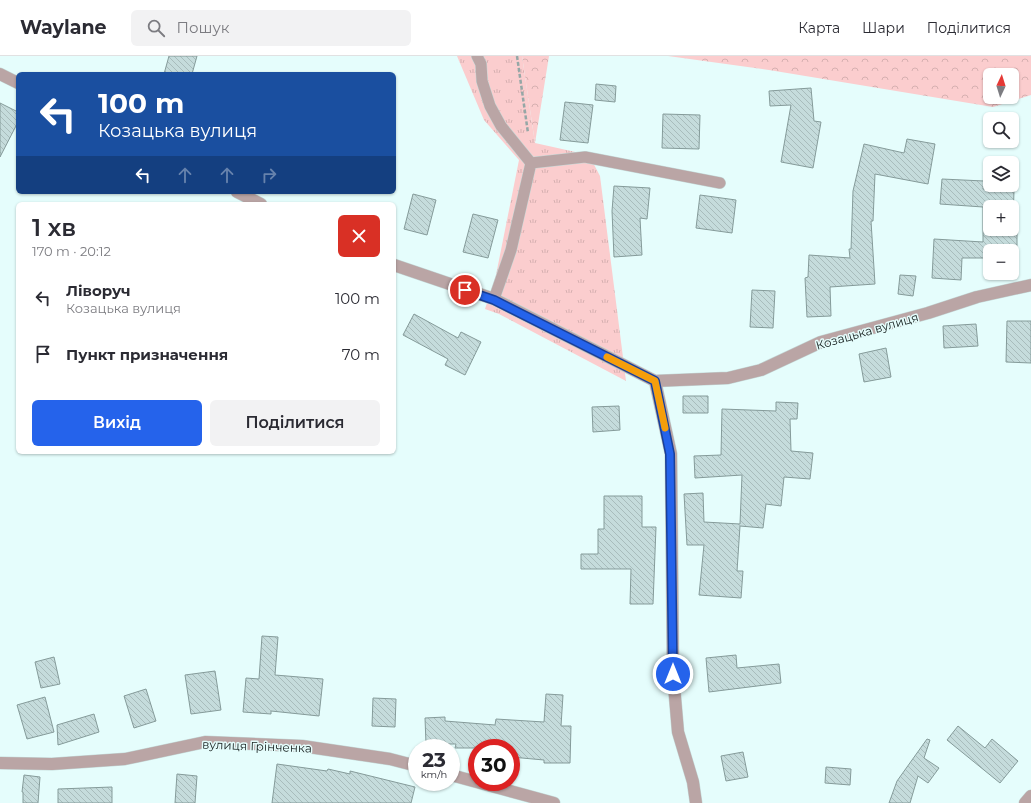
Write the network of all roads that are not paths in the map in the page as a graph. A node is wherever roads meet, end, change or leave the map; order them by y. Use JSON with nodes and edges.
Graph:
{"nodes":[{"id":1,"x":477,"y":56,"type":"edge"},
{"id":2,"x":0,"y":74,"type":"edge"},
{"id":3,"x":16,"y":82,"type":"edge"},
{"id":4,"x":531,"y":163,"type":"junction"},
{"id":5,"x":720,"y":183,"type":"dead end"},
{"id":6,"x":241,"y":194,"type":"edge"},
{"id":7,"x":257,"y":202,"type":"edge"},
{"id":8,"x":396,"y":266,"type":"edge"},
{"id":9,"x":1031,"y":285,"type":"edge"},
{"id":10,"x":494,"y":300,"type":"junction"},
{"id":11,"x":655,"y":381,"type":"junction"},
{"id":12,"x":0,"y":763,"type":"edge"},
{"id":13,"x":408,"y":763,"type":"edge"},
{"id":14,"x":460,"y":777,"type":"edge"},
{"id":15,"x":1031,"y":796,"type":"edge"},
{"id":16,"x":554,"y":803,"type":"edge"},
{"id":17,"x":696,"y":803,"type":"edge"},
{"id":18,"x":1025,"y":803,"type":"edge"}],
"edges":[{"from":1,"to":4,"type":"lane"},
{"from":2,"to":3,"type":"street"},
{"from":4,"to":5,"type":"lane"},
{"from":4,"to":10,"type":"lane"},
{"from":6,"to":7,"type":"street"},
{"from":8,"to":10,"type":"street","name":"Козацька вулиця"},
{"from":9,"to":11,"type":"street","name":"Козацька вулиця"},
{"from":10,"to":11,"type":"street","name":"Козацька вулиця"},
{"from":11,"to":17,"type":"street"},
{"from":12,"to":13,"type":"street","name":"вулиця Грінченка"},
{"from":14,"to":16,"type":"street"},
{"from":15,"to":18,"type":"street"}]}
